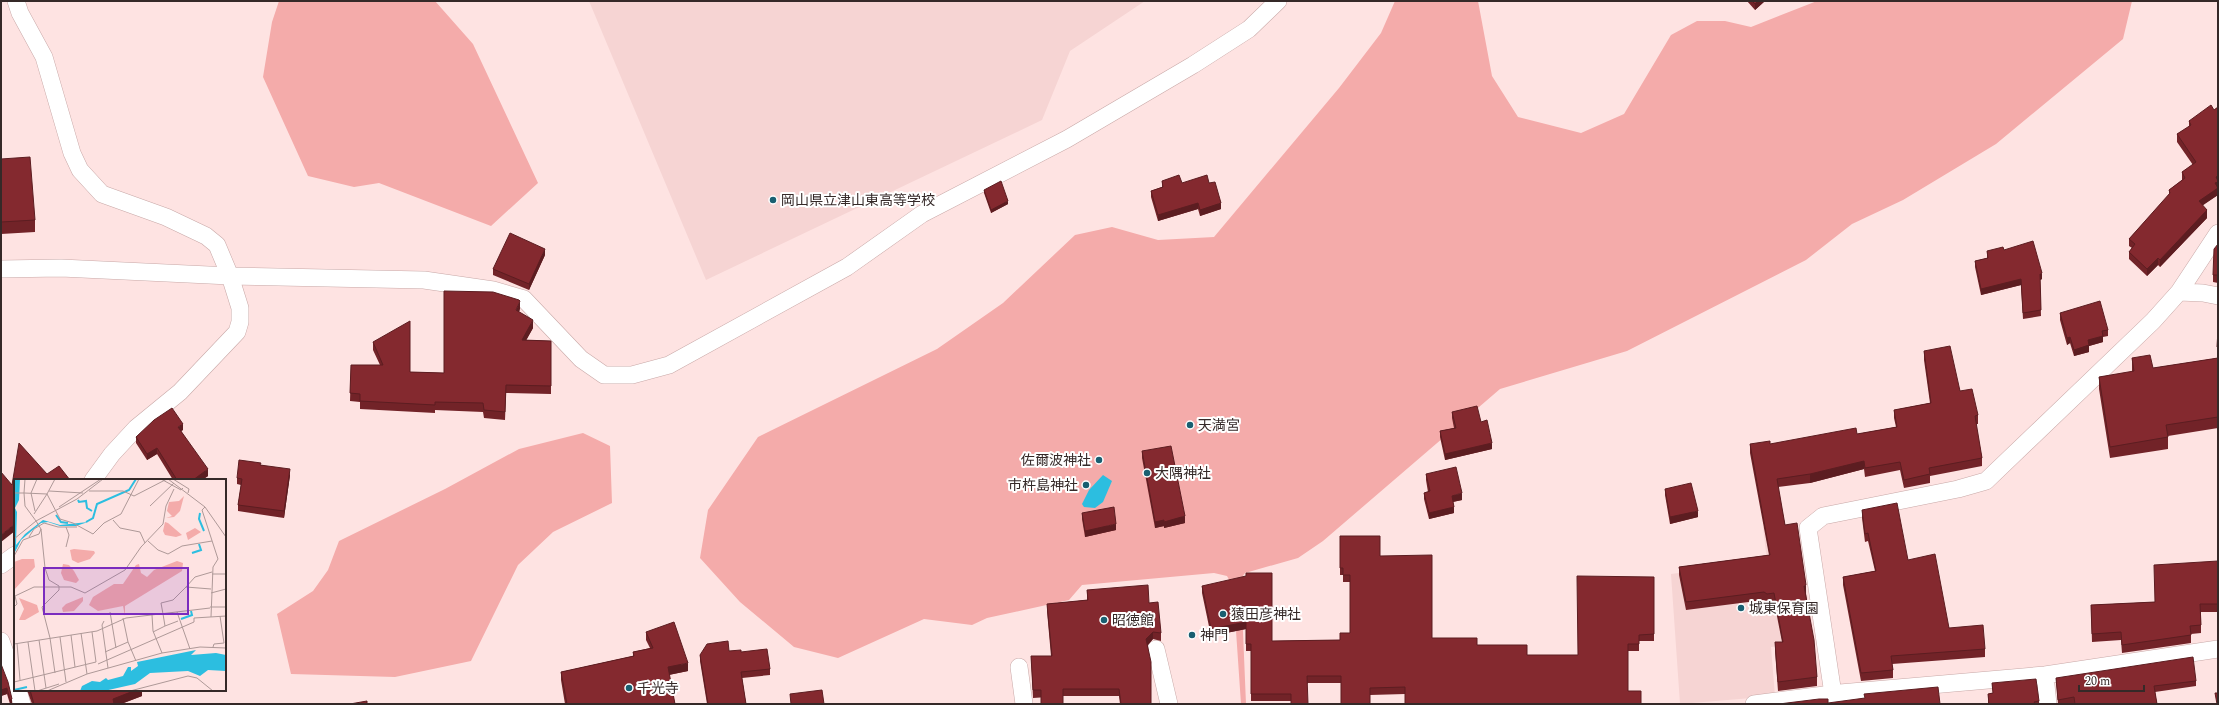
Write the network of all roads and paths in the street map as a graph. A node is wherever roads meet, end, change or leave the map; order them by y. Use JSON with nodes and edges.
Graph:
{"nodes":[{"id":1,"x":16,"y":1,"type":"edge"},
{"id":2,"x":1278,"y":1,"type":"edge"},
{"id":3,"x":2218,"y":233,"type":"edge"},
{"id":4,"x":1,"y":269,"type":"edge"},
{"id":5,"x":230,"y":276,"type":"junction"},
{"id":6,"x":2179,"y":292,"type":"junction"},
{"id":7,"x":2218,"y":296,"type":"edge"},
{"id":8,"x":94,"y":479,"type":"edge"},
{"id":9,"x":14,"y":556,"type":"edge"},
{"id":10,"x":1,"y":565,"type":"edge"},
{"id":11,"x":1,"y":641,"type":"edge"},
{"id":12,"x":1156,"y":649,"type":"dead end"},
{"id":13,"x":2218,"y":649,"type":"edge"},
{"id":14,"x":1019,"y":667,"type":"dead end"},
{"id":15,"x":2045,"y":675,"type":"junction"},
{"id":16,"x":14,"y":679,"type":"edge"},
{"id":17,"x":18,"y":691,"type":"edge"},
{"id":18,"x":1838,"y":697,"type":"edge"},
{"id":19,"x":22,"y":704,"type":"edge"},
{"id":20,"x":1024,"y":704,"type":"edge"},
{"id":21,"x":1169,"y":704,"type":"edge"},
{"id":22,"x":1754,"y":704,"type":"edge"},
{"id":23,"x":2048,"y":704,"type":"edge"}],
"edges":[{"from":1,"to":5,"type":"street"},
{"from":2,"to":5,"type":"street"},
{"from":3,"to":6,"type":"street"},
{"from":4,"to":5,"type":"street"},
{"from":5,"to":8,"type":"street"},
{"from":6,"to":7,"type":"street"},
{"from":6,"to":18,"type":"street"},
{"from":9,"to":10,"type":"street"},
{"from":11,"to":16,"type":"street"},
{"from":12,"to":21,"type":"street"},
{"from":13,"to":15,"type":"street"},
{"from":14,"to":20,"type":"street"},
{"from":15,"to":18,"type":"street"},
{"from":15,"to":23,"type":"street"},
{"from":17,"to":19,"type":"street"},
{"from":18,"to":22,"type":"street"}]}
